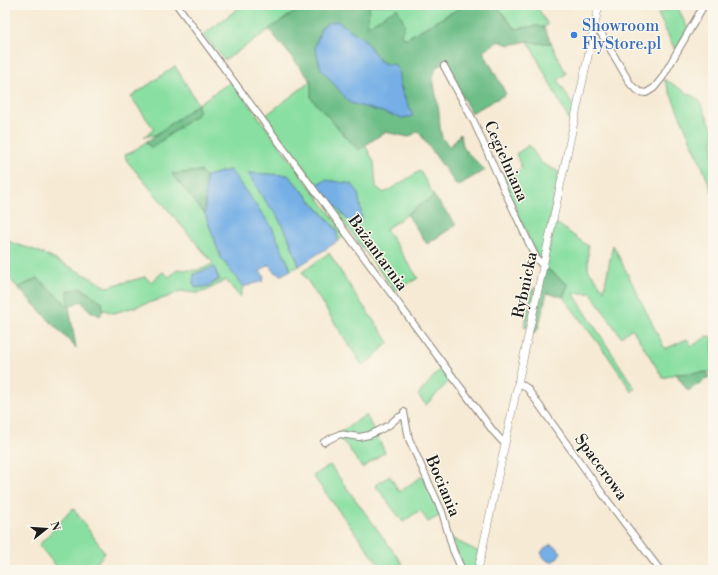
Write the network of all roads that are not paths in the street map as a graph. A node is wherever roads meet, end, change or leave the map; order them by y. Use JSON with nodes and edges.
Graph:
{"nodes":[{"id":1,"x":177,"y":5,"type":"edge"},
{"id":2,"x":599,"y":5,"type":"edge"},
{"id":3,"x":704,"y":5,"type":"edge"},
{"id":4,"x":594,"y":29,"type":"junction"},
{"id":5,"x":444,"y":66,"type":"dead end"},
{"id":6,"x":543,"y":266,"type":"junction"},
{"id":7,"x":518,"y":382,"type":"junction"},
{"id":8,"x":324,"y":442,"type":"dead end"},
{"id":9,"x":505,"y":442,"type":"junction"},
{"id":10,"x":462,"y":570,"type":"edge"},
{"id":11,"x":478,"y":570,"type":"edge"},
{"id":12,"x":660,"y":570,"type":"edge"}],
"edges":[{"from":1,"to":9,"type":"street","name":"Bażantarnia"},
{"from":2,"to":4,"type":"main road","name":"Rybnicka"},
{"from":3,"to":4,"type":"street"},
{"from":4,"to":6,"type":"main road","name":"Rybnicka"},
{"from":5,"to":6,"type":"street","name":"Cegielniana"},
{"from":6,"to":7,"type":"main road","name":"Rybnicka"},
{"from":7,"to":9,"type":"main road","name":"Rybnicka"},
{"from":7,"to":12,"type":"street","name":"Spacerowa"},
{"from":8,"to":10,"type":"street","name":"Bociania"},
{"from":9,"to":11,"type":"main road","name":"Rybnicka"}]}
